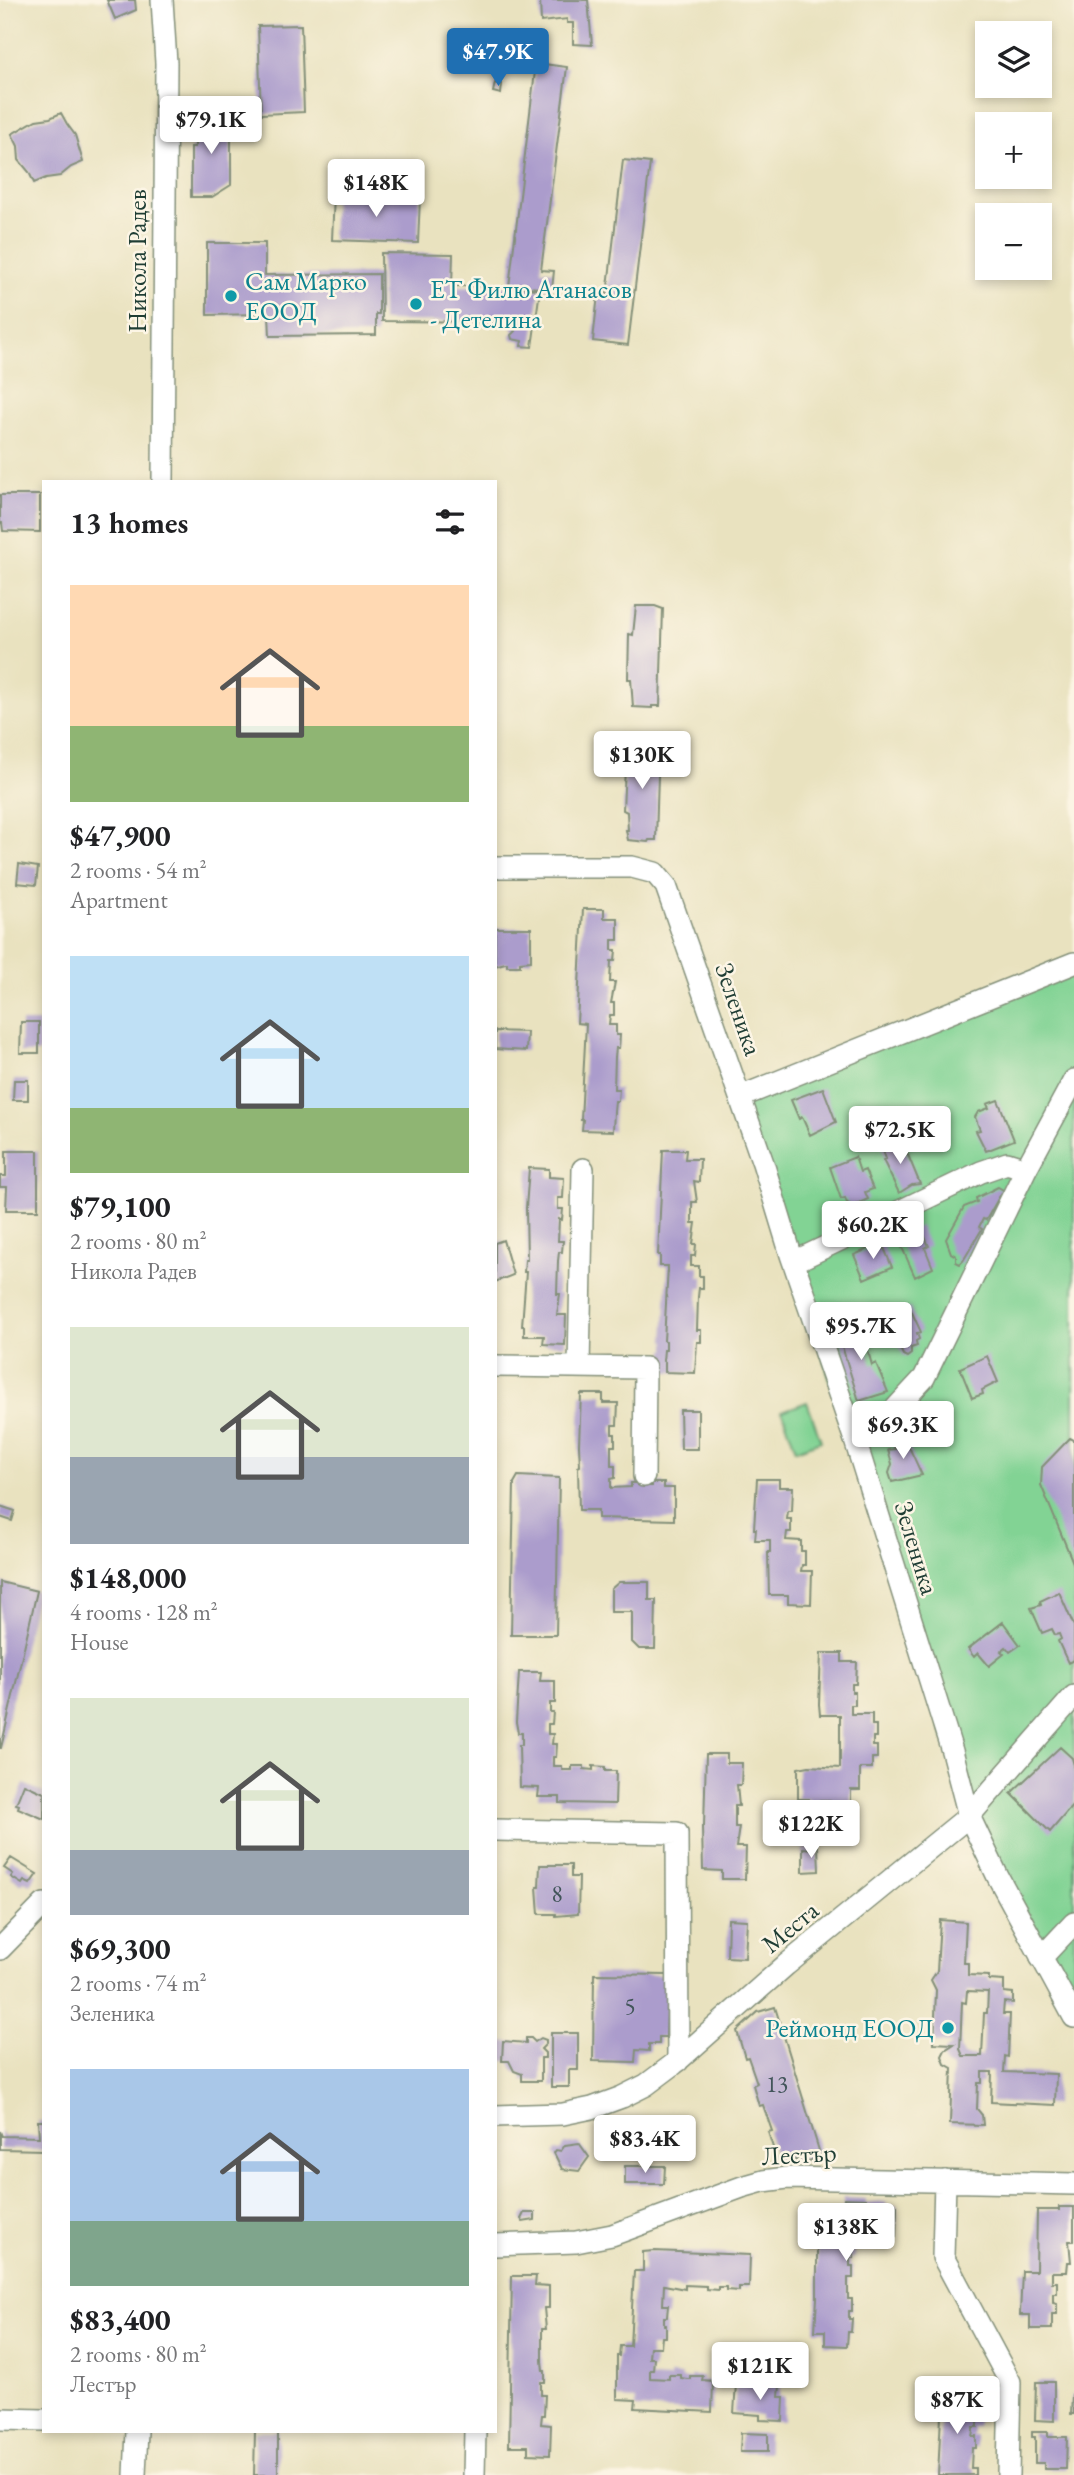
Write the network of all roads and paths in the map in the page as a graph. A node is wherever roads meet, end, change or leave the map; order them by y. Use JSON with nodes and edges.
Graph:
{"nodes":[{"id":1,"x":162,"y":0,"type":"edge"},
{"id":2,"x":163,"y":480,"type":"edge"},
{"id":3,"x":497,"y":867,"type":"edge"},
{"id":4,"x":1074,"y":963,"type":"edge"},
{"id":5,"x":1074,"y":1080,"type":"edge"},
{"id":6,"x":740,"y":1097,"type":"junction"},
{"id":7,"x":583,"y":1169,"type":"dead end"},
{"id":8,"x":1026,"y":1169,"type":"junction"},
{"id":9,"x":794,"y":1262,"type":"junction"},
{"id":10,"x":497,"y":1366,"type":"edge"},
{"id":11,"x":579,"y":1367,"type":"junction"},
{"id":12,"x":855,"y":1440,"type":"junction"},
{"id":13,"x":644,"y":1476,"type":"dead end"},
{"id":14,"x":1074,"y":1696,"type":"edge"},
{"id":15,"x":969,"y":1816,"type":"junction"},
{"id":16,"x":497,"y":1830,"type":"edge"},
{"id":17,"x":42,"y":1907,"type":"edge"},
{"id":18,"x":1074,"y":1923,"type":"edge"},
{"id":19,"x":0,"y":1949,"type":"edge"},
{"id":20,"x":1041,"y":1958,"type":"junction"},
{"id":21,"x":1074,"y":2017,"type":"edge"},
{"id":22,"x":678,"y":2061,"type":"junction"},
{"id":23,"x":497,"y":2116,"type":"edge"},
{"id":24,"x":945,"y":2181,"type":"junction"},
{"id":25,"x":1074,"y":2183,"type":"edge"},
{"id":26,"x":497,"y":2245,"type":"edge"},
{"id":27,"x":0,"y":2419,"type":"edge"},
{"id":28,"x":42,"y":2420,"type":"edge"},
{"id":29,"x":137,"y":2433,"type":"edge"},
{"id":30,"x":475,"y":2433,"type":"edge"},
{"id":31,"x":135,"y":2475,"type":"edge"},
{"id":32,"x":474,"y":2475,"type":"edge"},
{"id":33,"x":1008,"y":2475,"type":"edge"}],
"edges":[{"from":1,"to":2,"type":"street","name":"Никола Радев"},
{"from":3,"to":6,"type":"street","name":"Зеленика"},
{"from":4,"to":6,"type":"street"},
{"from":5,"to":8,"type":"street"},
{"from":6,"to":9,"type":"street","name":"Зеленика"},
{"from":7,"to":11,"type":"street"},
{"from":8,"to":9,"type":"street"},
{"from":8,"to":12,"type":"street"},
{"from":9,"to":12,"type":"street","name":"Зеленика"},
{"from":10,"to":11,"type":"street"},
{"from":11,"to":13,"type":"street"},
{"from":12,"to":15,"type":"street","name":"Зеленика"},
{"from":14,"to":15,"type":"street","name":"Места"},
{"from":15,"to":20,"type":"street","name":"Зеленика"},
{"from":15,"to":22,"type":"street","name":"Места"},
{"from":16,"to":22,"type":"street"},
{"from":17,"to":19,"type":"street"},
{"from":18,"to":20,"type":"street"},
{"from":20,"to":21,"type":"street","name":"Зеленика"},
{"from":22,"to":23,"type":"street","name":"Места"},
{"from":24,"to":25,"type":"street","name":"Лестър"},
{"from":24,"to":26,"type":"street","name":"Лестър"},
{"from":24,"to":33,"type":"street"},
{"from":27,"to":28,"type":"street"},
{"from":29,"to":31,"type":"street"},
{"from":30,"to":32,"type":"street"}]}
